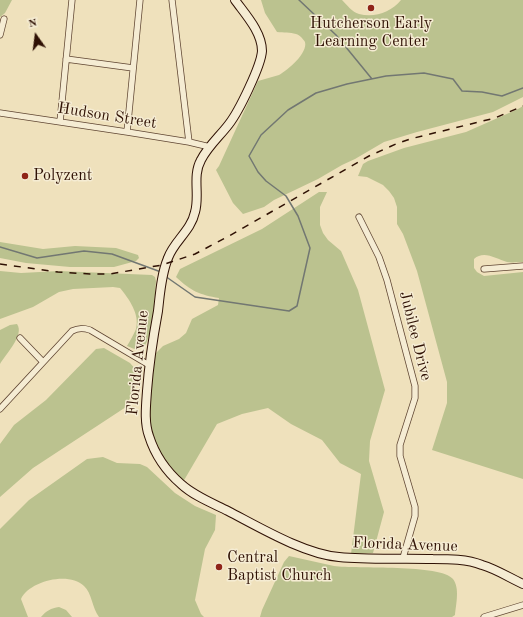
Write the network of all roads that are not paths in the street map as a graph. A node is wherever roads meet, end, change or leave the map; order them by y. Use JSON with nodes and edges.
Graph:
{"nodes":[{"id":1,"x":72,"y":0,"type":"edge"},
{"id":2,"x":140,"y":0,"type":"edge"},
{"id":3,"x":172,"y":0,"type":"edge"},
{"id":4,"x":235,"y":0,"type":"edge"},
{"id":5,"x":4,"y":19,"type":"dead end"},
{"id":6,"x":0,"y":35,"type":"edge"},
{"id":7,"x":66,"y":59,"type":"junction"},
{"id":8,"x":133,"y":68,"type":"junction"},
{"id":9,"x":0,"y":113,"type":"edge"},
{"id":10,"x":60,"y":122,"type":"junction"},
{"id":11,"x":127,"y":132,"type":"junction"},
{"id":12,"x":189,"y":142,"type":"junction"},
{"id":13,"x":210,"y":147,"type":"junction"},
{"id":14,"x":359,"y":217,"type":"dead end"},
{"id":15,"x":523,"y":266,"type":"edge"},
{"id":16,"x":484,"y":270,"type":"dead end"},
{"id":17,"x":20,"y":338,"type":"dead end"},
{"id":18,"x":43,"y":362,"type":"junction"},
{"id":19,"x":149,"y":366,"type":"junction"},
{"id":20,"x":0,"y":409,"type":"edge"},
{"id":21,"x":403,"y":558,"type":"junction"},
{"id":22,"x":523,"y":584,"type":"edge"},
{"id":23,"x":523,"y":605,"type":"edge"},
{"id":24,"x":484,"y":617,"type":"edge"}],
"edges":[{"from":1,"to":7,"type":"street"},
{"from":2,"to":8,"type":"street"},
{"from":3,"to":12,"type":"street"},
{"from":4,"to":13,"type":"main road","name":"Florida Avenue"},
{"from":5,"to":6,"type":"street"},
{"from":7,"to":8,"type":"street"},
{"from":7,"to":10,"type":"street"},
{"from":8,"to":11,"type":"street"},
{"from":9,"to":10,"type":"street","name":"Hudson Street"},
{"from":10,"to":11,"type":"street","name":"Hudson Street"},
{"from":11,"to":12,"type":"street","name":"Hudson Street"},
{"from":12,"to":13,"type":"street","name":"Hudson Street"},
{"from":13,"to":19,"type":"main road","name":"Florida Avenue"},
{"from":14,"to":21,"type":"street","name":"Jubilee Drive"},
{"from":15,"to":16,"type":"street"},
{"from":17,"to":18,"type":"street"},
{"from":18,"to":19,"type":"street"},
{"from":18,"to":20,"type":"street"},
{"from":19,"to":21,"type":"main road","name":"Florida Avenue"},
{"from":21,"to":22,"type":"main road","name":"Florida Avenue"},
{"from":23,"to":24,"type":"street"}]}
